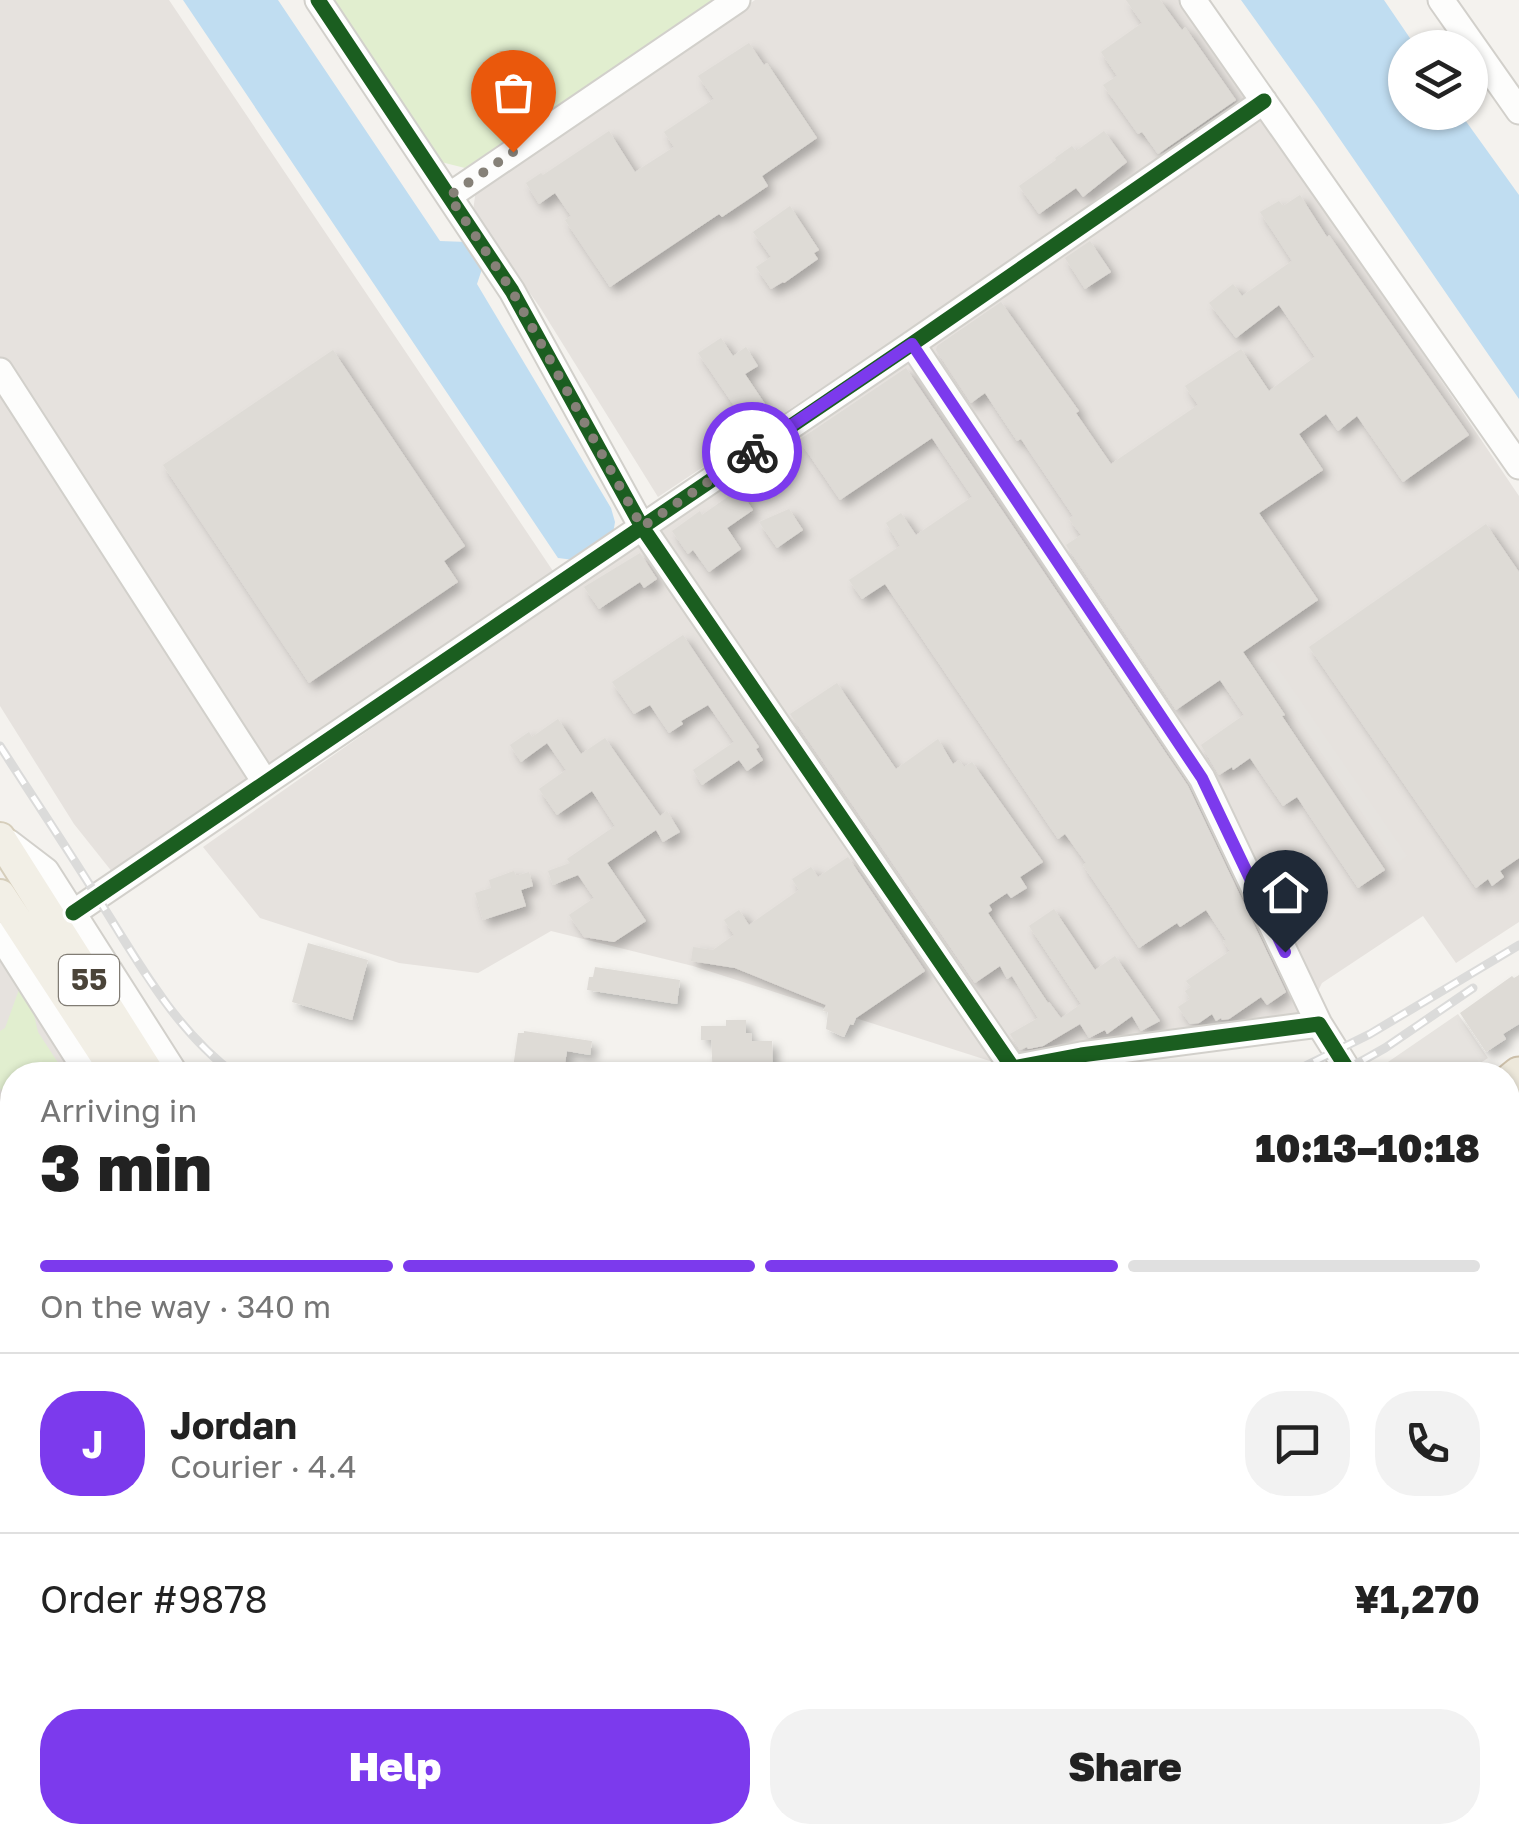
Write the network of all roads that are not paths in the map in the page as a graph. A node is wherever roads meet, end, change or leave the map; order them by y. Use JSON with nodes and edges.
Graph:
{"nodes":[{"id":1,"x":318,"y":0,"type":"edge"},
{"id":2,"x":737,"y":0,"type":"edge"},
{"id":3,"x":1193,"y":0,"type":"edge"},
{"id":4,"x":1441,"y":0,"type":"edge"},
{"id":5,"x":1264,"y":101,"type":"junction"},
{"id":6,"x":1519,"y":110,"type":"edge"},
{"id":7,"x":456,"y":207,"type":"junction"},
{"id":8,"x":912,"y":344,"type":"junction"},
{"id":9,"x":0,"y":371,"type":"edge"},
{"id":10,"x":1519,"y":466,"type":"edge"},
{"id":11,"x":642,"y":527,"type":"junction"},
{"id":12,"x":265,"y":782,"type":"junction"},
{"id":13,"x":0,"y":837,"type":"edge"},
{"id":14,"x":11,"y":893,"type":"edge"},
{"id":15,"x":72,"y":913,"type":"junction"},
{"id":16,"x":0,"y":935,"type":"edge"},
{"id":17,"x":1319,"y":1024,"type":"junction"},
{"id":18,"x":82,"y":1062,"type":"edge"},
{"id":19,"x":110,"y":1062,"type":"edge"},
{"id":20,"x":140,"y":1062,"type":"edge"},
{"id":21,"x":168,"y":1062,"type":"edge"},
{"id":22,"x":1009,"y":1062,"type":"edge"},
{"id":23,"x":1047,"y":1062,"type":"edge"},
{"id":24,"x":1343,"y":1062,"type":"edge"}],
"edges":[{"from":1,"to":7,"type":"street"},
{"from":2,"to":7,"type":"street"},
{"from":3,"to":5,"type":"street"},
{"from":4,"to":6,"type":"street"},
{"from":5,"to":8,"type":"street"},
{"from":5,"to":10,"type":"street"},
{"from":7,"to":11,"type":"street"},
{"from":8,"to":11,"type":"street"},
{"from":8,"to":17,"type":"street"},
{"from":9,"to":12,"type":"street"},
{"from":11,"to":12,"type":"street"},
{"from":11,"to":22,"type":"street"},
{"from":12,"to":15,"type":"street"},
{"from":13,"to":14,"type":"main road","number":"55"},
{"from":13,"to":15,"type":"street"},
{"from":14,"to":19,"type":"main road","number":"55"},
{"from":14,"to":20,"type":"main road","number":"55"},
{"from":15,"to":21,"type":"street"},
{"from":16,"to":18,"type":"street"},
{"from":17,"to":23,"type":"street"},
{"from":17,"to":24,"type":"street"}]}
